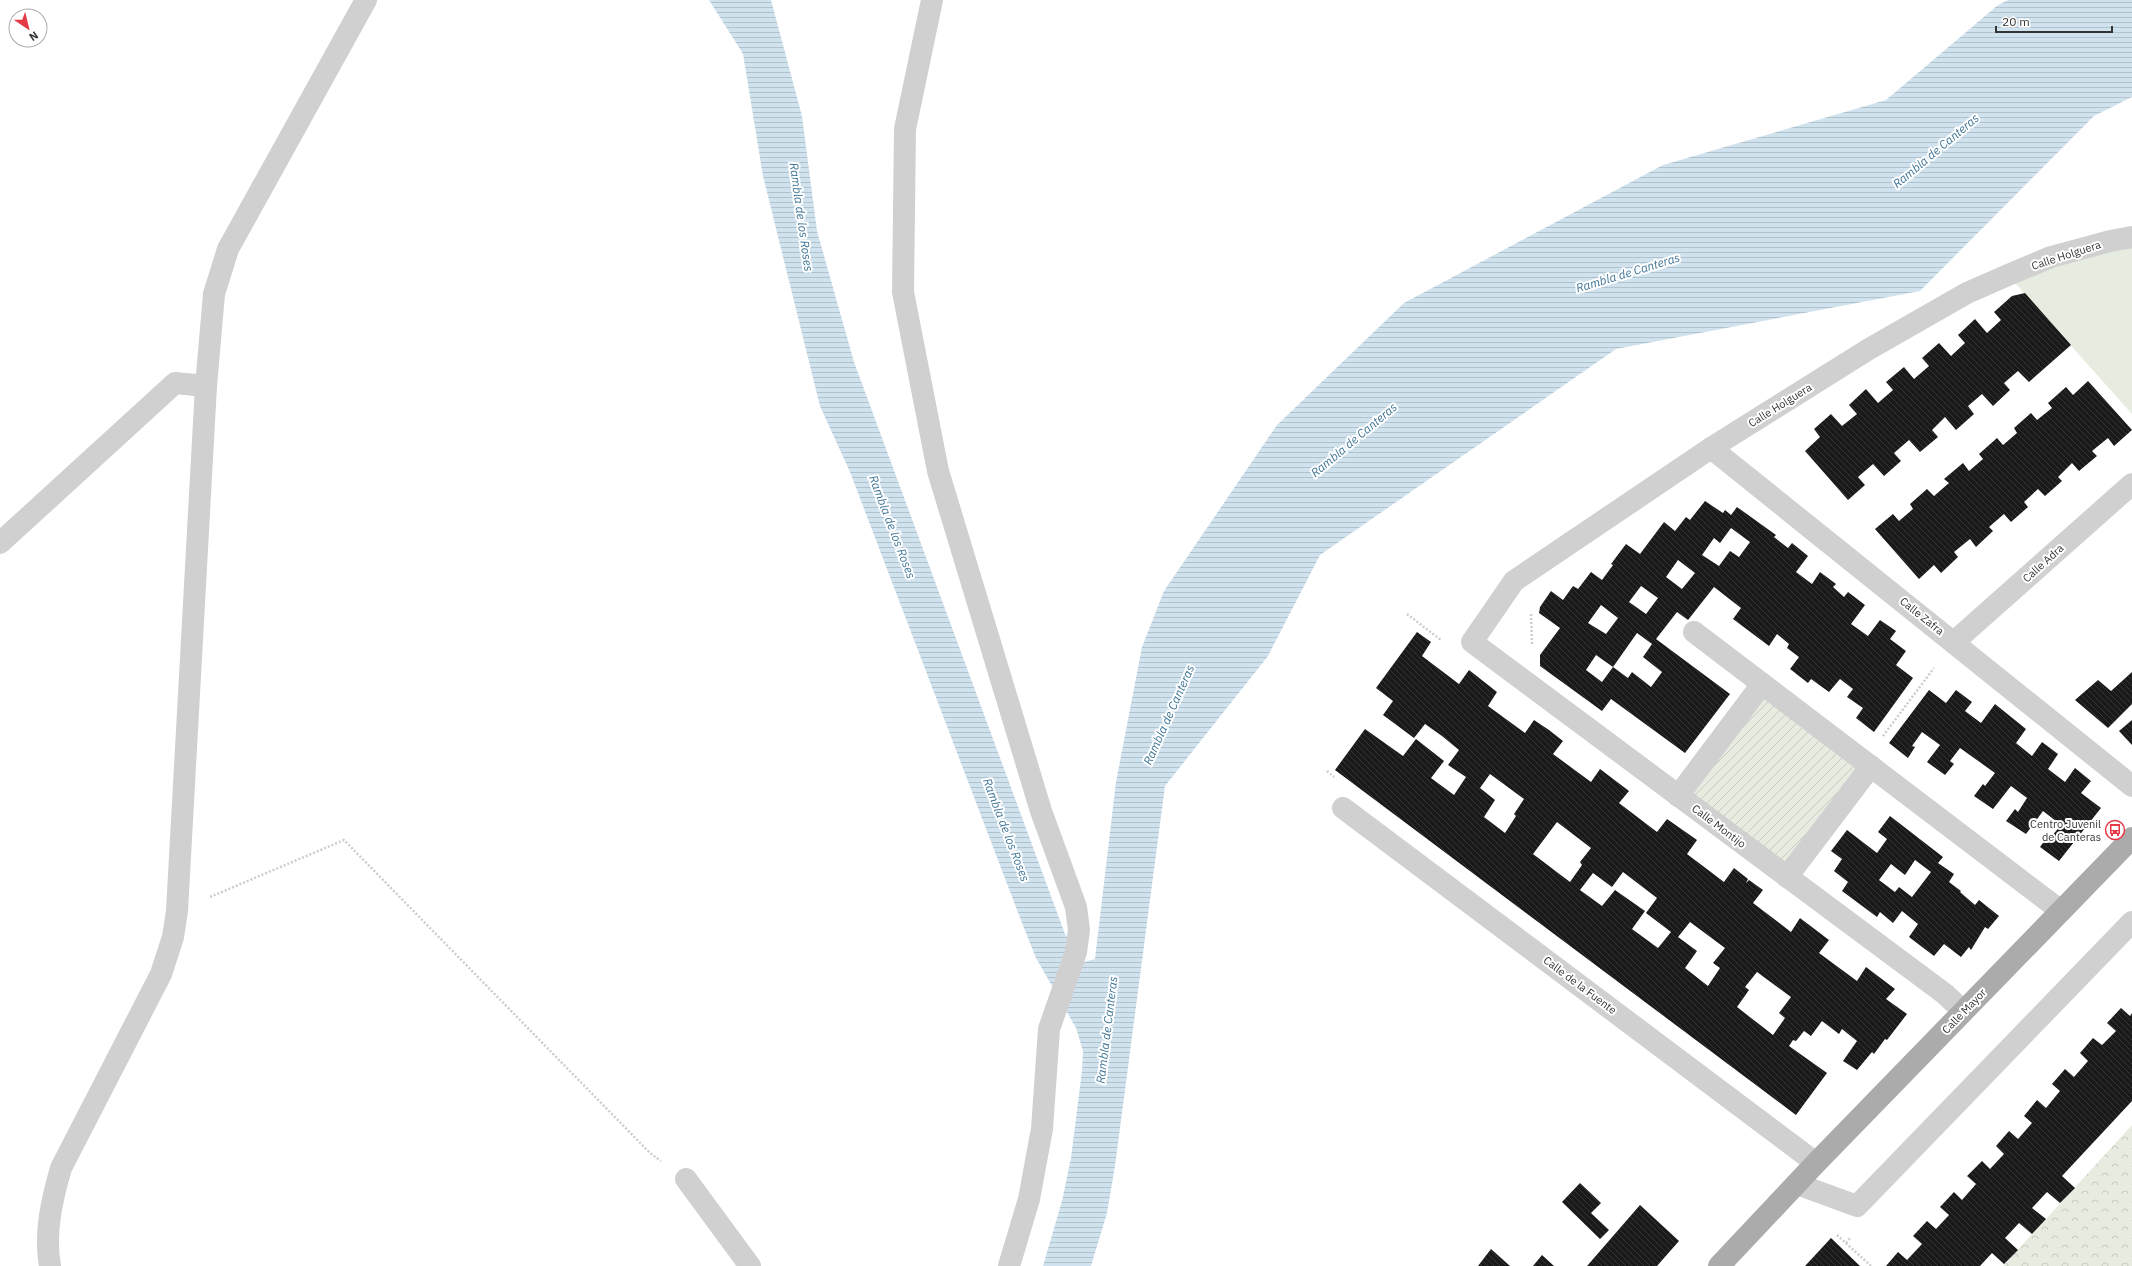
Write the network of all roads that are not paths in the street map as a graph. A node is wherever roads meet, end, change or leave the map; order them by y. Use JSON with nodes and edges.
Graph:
{"nodes":[{"id":1,"x":366,"y":0,"type":"edge"},
{"id":2,"x":932,"y":0,"type":"edge"},
{"id":3,"x":2132,"y":238,"type":"edge"},
{"id":4,"x":206,"y":386,"type":"junction"},
{"id":5,"x":1711,"y":448,"type":"junction"},
{"id":6,"x":2132,"y":484,"type":"edge"},
{"id":7,"x":0,"y":543,"type":"edge"},
{"id":8,"x":1694,"y":632,"type":"dead end"},
{"id":9,"x":1472,"y":642,"type":"joint"},
{"id":10,"x":1954,"y":642,"type":"junction"},
{"id":11,"x":1762,"y":684,"type":"junction"},
{"id":12,"x":1868,"y":764,"type":"junction"},
{"id":13,"x":2132,"y":786,"type":"edge"},
{"id":14,"x":1678,"y":796,"type":"junction"},
{"id":15,"x":1343,"y":808,"type":"dead end"},
{"id":16,"x":2132,"y":838,"type":"edge"},
{"id":17,"x":1787,"y":877,"type":"junction"},
{"id":18,"x":2061,"y":911,"type":"junction"},
{"id":19,"x":2132,"y":922,"type":"edge"},
{"id":20,"x":1963,"y":1012,"type":"junction"},
{"id":21,"x":1816,"y":1163,"type":"junction"},
{"id":22,"x":686,"y":1179,"type":"road end"},
{"id":23,"x":1797,"y":1184,"type":"junction"},
{"id":24,"x":50,"y":1266,"type":"edge"},
{"id":25,"x":750,"y":1266,"type":"edge"},
{"id":26,"x":1009,"y":1266,"type":"edge"},
{"id":27,"x":1719,"y":1266,"type":"edge"}],
"edges":[{"from":1,"to":4,"type":"street"},
{"from":2,"to":26,"type":"street"},
{"from":3,"to":5,"type":"street","name":"Calle Holguera"},
{"from":4,"to":7,"type":"street"},
{"from":4,"to":24,"type":"street"},
{"from":5,"to":9,"type":"street","name":"Calle Holguera"},
{"from":5,"to":10,"type":"street","name":"Calle Zafra"},
{"from":6,"to":10,"type":"street","name":"Calle Adra"},
{"from":8,"to":11,"type":"street"},
{"from":9,"to":14,"type":"street","name":"Calle Montijo"},
{"from":10,"to":13,"type":"street","name":"Calle Zafra"},
{"from":11,"to":12,"type":"street"},
{"from":11,"to":14,"type":"street"},
{"from":12,"to":17,"type":"street"},
{"from":12,"to":18,"type":"street"},
{"from":14,"to":17,"type":"street","name":"Calle Montijo"},
{"from":15,"to":21,"type":"street","name":"Calle de la Fuente"},
{"from":16,"to":18,"type":"main road","name":"Calle Mayor"},
{"from":17,"to":20,"type":"street","name":"Calle Montijo"},
{"from":18,"to":20,"type":"main road","name":"Calle Mayor"},
{"from":19,"to":23,"type":"street"},
{"from":20,"to":21,"type":"main road","name":"Calle Mayor"},
{"from":21,"to":23,"type":"main road","name":"Calle Mayor"},
{"from":22,"to":25,"type":"street"},
{"from":23,"to":27,"type":"main road","name":"Calle Mayor"}]}
